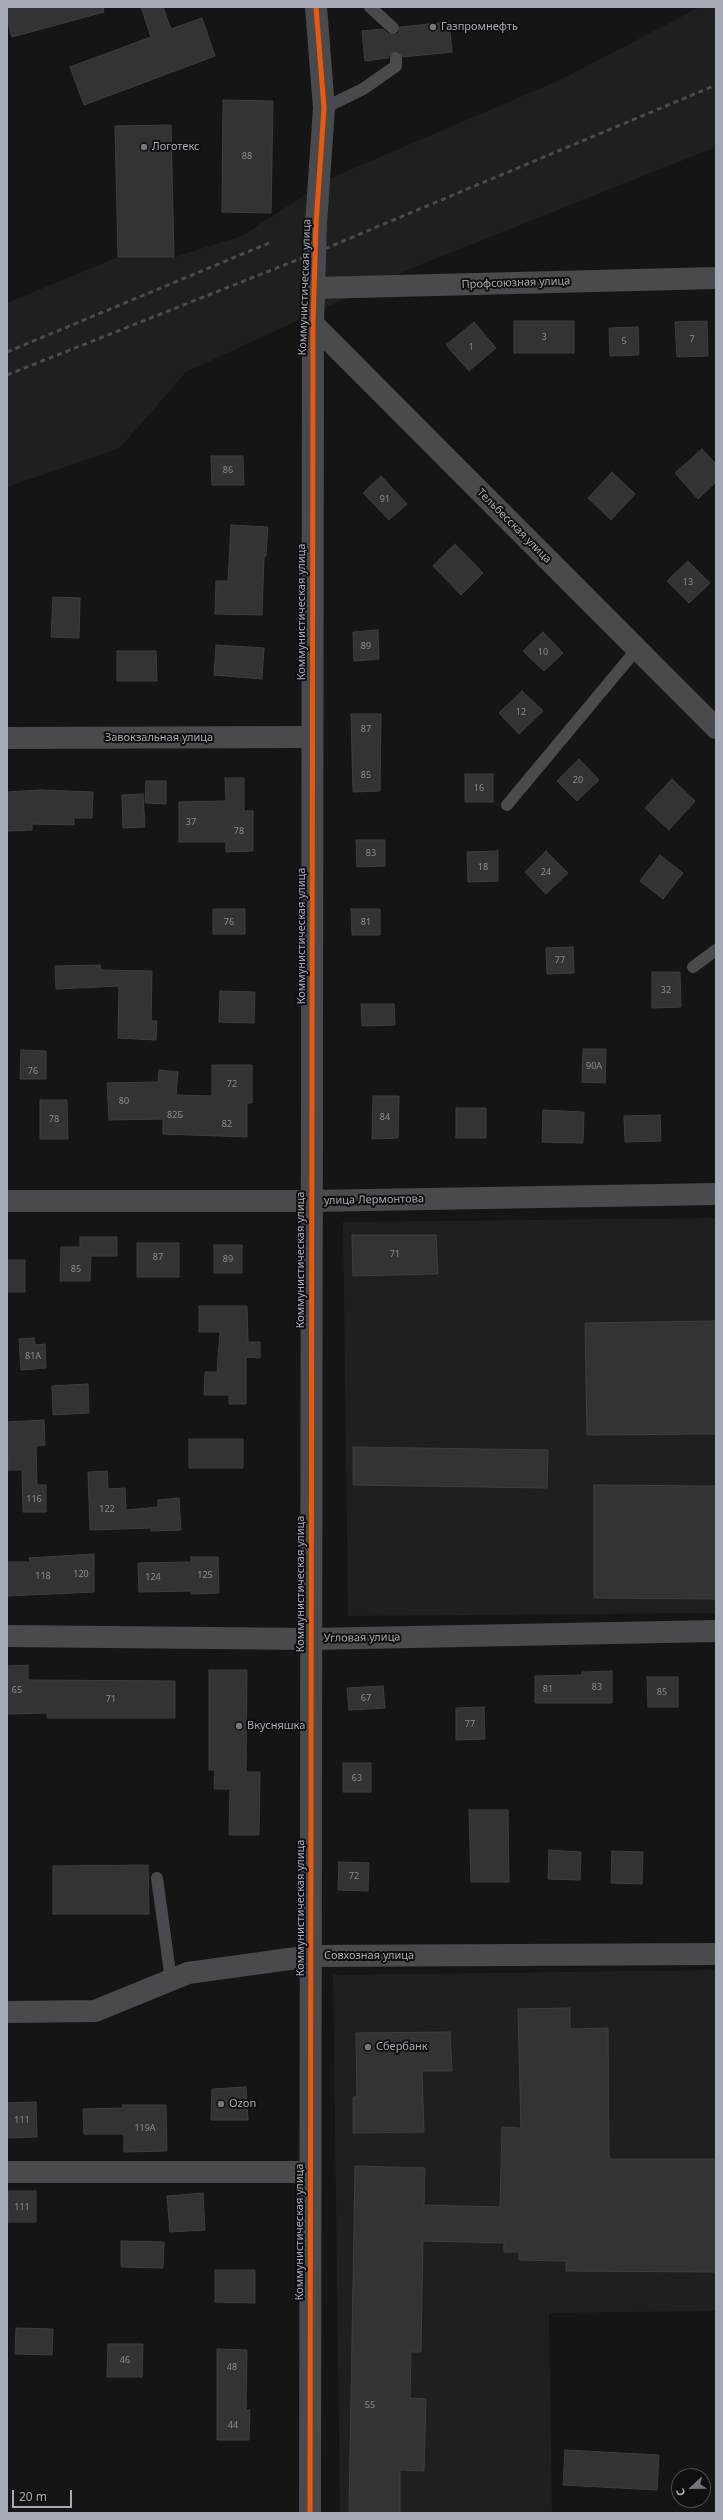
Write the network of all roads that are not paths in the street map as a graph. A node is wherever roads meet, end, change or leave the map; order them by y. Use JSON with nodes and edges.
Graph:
{"nodes":[{"id":1,"x":316,"y":7,"type":"edge"},
{"id":2,"x":370,"y":7,"type":"edge"},
{"id":3,"x":393,"y":28,"type":"dead end"},
{"id":4,"x":396,"y":58,"type":"dead end"},
{"id":5,"x":324,"y":108,"type":"junction"},
{"id":6,"x":716,"y":278,"type":"edge"},
{"id":7,"x":315,"y":288,"type":"junction"},
{"id":8,"x":313,"y":324,"type":"junction"},
{"id":9,"x":637,"y":649,"type":"junction"},
{"id":10,"x":716,"y":728,"type":"edge"},
{"id":11,"x":312,"y":737,"type":"junction"},
{"id":12,"x":7,"y":738,"type":"edge"},
{"id":13,"x":507,"y":805,"type":"dead end"},
{"id":14,"x":716,"y":950,"type":"edge"},
{"id":15,"x":693,"y":967,"type":"dead end"},
{"id":16,"x":716,"y":1194,"type":"edge"},
{"id":17,"x":7,"y":1201,"type":"edge"},
{"id":18,"x":311,"y":1201,"type":"junction"},
{"id":19,"x":716,"y":1631,"type":"edge"},
{"id":20,"x":7,"y":1636,"type":"edge"},
{"id":21,"x":311,"y":1639,"type":"junction"},
{"id":22,"x":157,"y":1878,"type":"dead end"},
{"id":23,"x":716,"y":1954,"type":"edge"},
{"id":24,"x":311,"y":1956,"type":"junction"},
{"id":25,"x":171,"y":1980,"type":"junction"},
{"id":26,"x":7,"y":2012,"type":"edge"},
{"id":27,"x":7,"y":2172,"type":"edge"},
{"id":28,"x":310,"y":2172,"type":"junction"},
{"id":29,"x":310,"y":2513,"type":"edge"}],
"edges":[{"from":1,"to":5,"type":"street","name":"Коммунистическая улица"},
{"from":2,"to":3,"type":"lane"},
{"from":4,"to":5,"type":"lane"},
{"from":5,"to":7,"type":"street","name":"Коммунистическая улица"},
{"from":6,"to":7,"type":"street","name":"Профсоюзная улица"},
{"from":7,"to":8,"type":"street","name":"Коммунистическая улица"},
{"from":8,"to":9,"type":"street","name":"Тельбесская улица"},
{"from":8,"to":11,"type":"street","name":"Коммунистическая улица"},
{"from":9,"to":10,"type":"street","name":"Тельбесская улица"},
{"from":9,"to":13,"type":"lane"},
{"from":11,"to":12,"type":"street","name":"Завокзальная улица"},
{"from":11,"to":18,"type":"street","name":"Коммунистическая улица"},
{"from":14,"to":15,"type":"lane"},
{"from":16,"to":18,"type":"street","name":"улица Лермонтова"},
{"from":17,"to":18,"type":"street","name":"улица Лермонтова"},
{"from":18,"to":21,"type":"street","name":"Коммунистическая улица"},
{"from":19,"to":21,"type":"street","name":"Угловая улица"},
{"from":20,"to":21,"type":"street","name":"Угловая улица"},
{"from":21,"to":24,"type":"street","name":"Коммунистическая улица"},
{"from":22,"to":25,"type":"lane"},
{"from":23,"to":24,"type":"street","name":"Совхозная улица"},
{"from":24,"to":25,"type":"street","name":"Совхозная улица"},
{"from":24,"to":28,"type":"street","name":"Коммунистическая улица"},
{"from":25,"to":26,"type":"street","name":"Совхозная улица"},
{"from":27,"to":28,"type":"street"},
{"from":28,"to":29,"type":"street","name":"Коммунистическая улица"}]}
